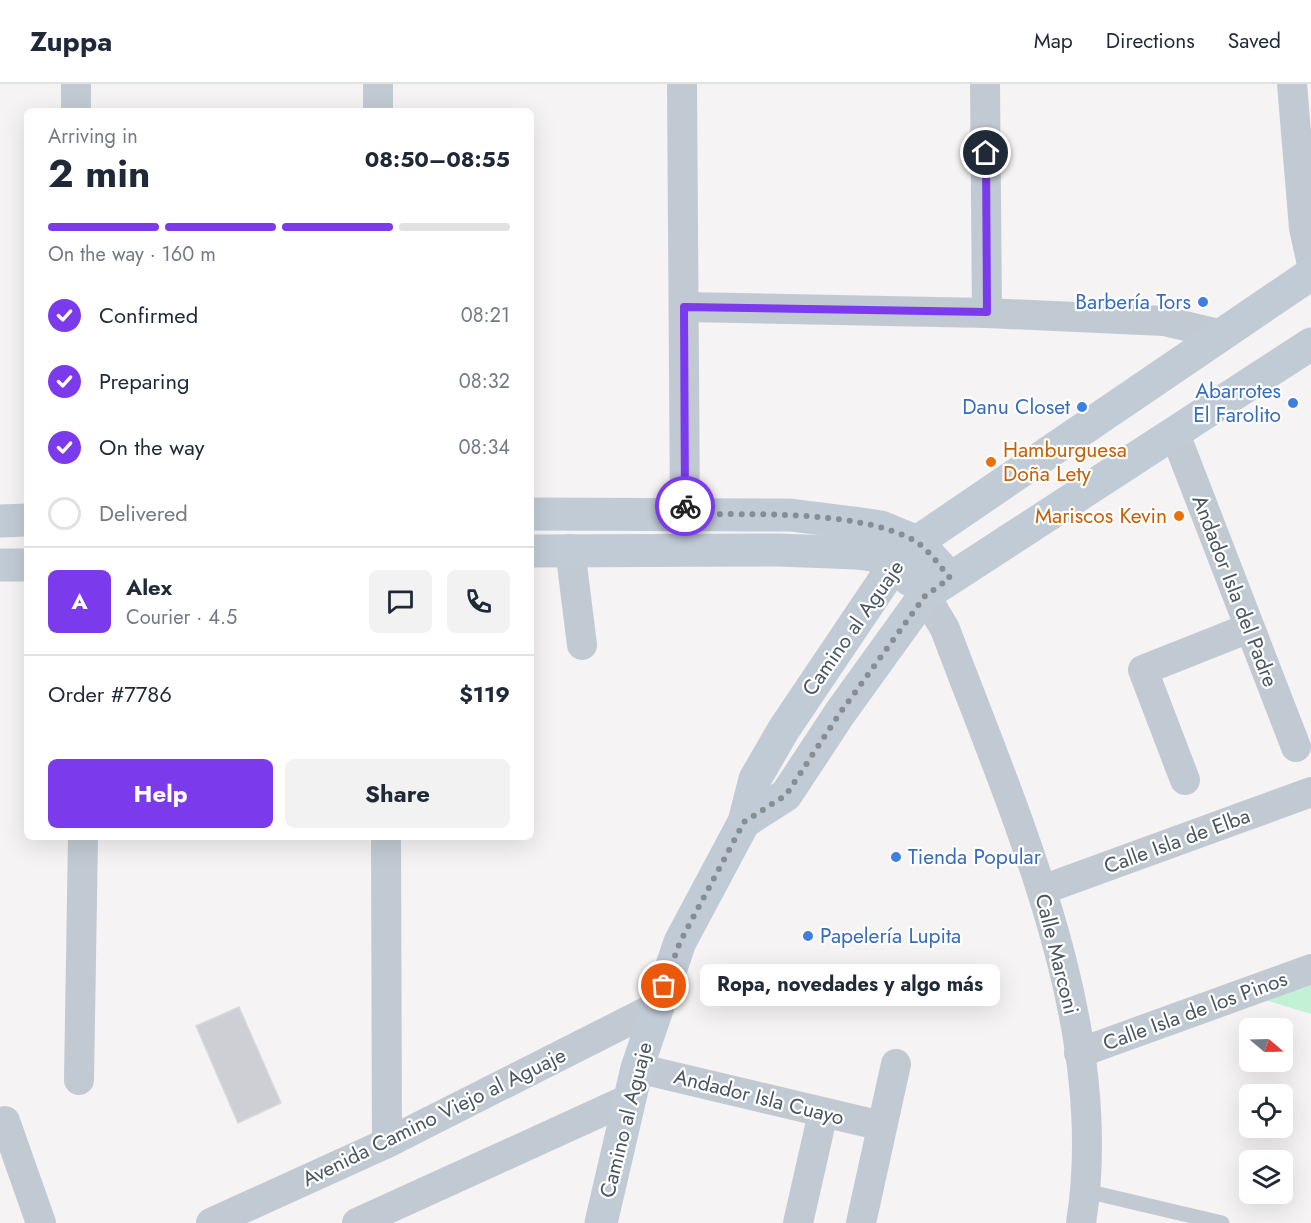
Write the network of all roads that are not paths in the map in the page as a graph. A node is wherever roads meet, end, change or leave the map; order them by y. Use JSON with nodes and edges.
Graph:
{"nodes":[{"id":1,"x":76,"y":84,"type":"edge"},
{"id":2,"x":378,"y":84,"type":"edge"},
{"id":3,"x":682,"y":84,"type":"edge"},
{"id":4,"x":985,"y":84,"type":"edge"},
{"id":5,"x":1292,"y":84,"type":"edge"},
{"id":6,"x":76,"y":108,"type":"edge"},
{"id":7,"x":378,"y":108,"type":"edge"},
{"id":8,"x":1311,"y":260,"type":"edge"},
{"id":9,"x":1311,"y":274,"type":"edge"},
{"id":10,"x":684,"y":307,"type":"junction"},
{"id":11,"x":987,"y":312,"type":"junction"},
{"id":12,"x":1219,"y":334,"type":"junction"},
{"id":13,"x":1311,"y":344,"type":"edge"},
{"id":14,"x":1175,"y":434,"type":"junction"},
{"id":15,"x":534,"y":514,"type":"edge"},
{"id":16,"x":685,"y":514,"type":"junction"},
{"id":17,"x":24,"y":520,"type":"edge"},
{"id":18,"x":0,"y":521,"type":"edge"},
{"id":19,"x":570,"y":549,"type":"junction"},
{"id":20,"x":534,"y":551,"type":"edge"},
{"id":21,"x":906,"y":553,"type":"junction"},
{"id":22,"x":0,"y":565,"type":"edge"},
{"id":23,"x":24,"y":565,"type":"edge"},
{"id":24,"x":938,"y":586,"type":"junction"},
{"id":25,"x":1249,"y":628,"type":"junction"},
{"id":26,"x":582,"y":645,"type":"dead end"},
{"id":27,"x":1296,"y":747,"type":"dead end"},
{"id":28,"x":1185,"y":780,"type":"dead end"},
{"id":29,"x":1311,"y":792,"type":"edge"},
{"id":30,"x":744,"y":822,"type":"junction"},
{"id":31,"x":82,"y":840,"type":"edge"},
{"id":32,"x":386,"y":840,"type":"edge"},
{"id":33,"x":1042,"y":890,"type":"junction"},
{"id":34,"x":1311,"y":969,"type":"edge"},
{"id":35,"x":656,"y":1007,"type":"junction"},
{"id":36,"x":1079,"y":1053,"type":"junction"},
{"id":37,"x":896,"y":1064,"type":"dead end"},
{"id":38,"x":637,"y":1068,"type":"junction"},
{"id":39,"x":79,"y":1080,"type":"dead end"},
{"id":40,"x":629,"y":1099,"type":"junction"},
{"id":41,"x":823,"y":1113,"type":"junction"},
{"id":42,"x":5,"y":1121,"type":"dead end"},
{"id":43,"x":882,"y":1126,"type":"junction"},
{"id":44,"x":387,"y":1143,"type":"junction"},
{"id":45,"x":1086,"y":1191,"type":"junction"},
{"id":46,"x":41,"y":1223,"type":"edge"},
{"id":47,"x":211,"y":1223,"type":"edge"},
{"id":48,"x":357,"y":1223,"type":"edge"},
{"id":49,"x":601,"y":1223,"type":"edge"},
{"id":50,"x":798,"y":1223,"type":"edge"},
{"id":51,"x":861,"y":1223,"type":"edge"},
{"id":52,"x":1081,"y":1223,"type":"edge"},
{"id":53,"x":1222,"y":1223,"type":"edge"}],
"edges":[{"from":1,"to":6,"type":"street"},
{"from":2,"to":7,"type":"street"},
{"from":3,"to":10,"type":"street"},
{"from":4,"to":11,"type":"street"},
{"from":5,"to":8,"type":"street"},
{"from":9,"to":12,"type":"main road","name":"Camino al Aguaje"},
{"from":10,"to":11,"type":"street"},
{"from":10,"to":16,"type":"street"},
{"from":11,"to":12,"type":"street"},
{"from":12,"to":21,"type":"main road","name":"Camino al Aguaje"},
{"from":13,"to":14,"type":"main road","name":"Camino al Aguaje"},
{"from":14,"to":24,"type":"main road","name":"Camino al Aguaje"},
{"from":14,"to":25,"type":"street","name":"Andador Isla del Padre"},
{"from":15,"to":16,"type":"main road"},
{"from":16,"to":21,"type":"main road"},
{"from":17,"to":18,"type":"main road"},
{"from":19,"to":20,"type":"main road"},
{"from":19,"to":21,"type":"main road"},
{"from":19,"to":26,"type":"street"},
{"from":21,"to":24,"type":"main road"},
{"from":21,"to":30,"type":"main road","name":"Camino al Aguaje"},
{"from":22,"to":23,"type":"main road"},
{"from":24,"to":30,"type":"main road","name":"Camino al Aguaje"},
{"from":24,"to":33,"type":"street","name":"Calle Marconi"},
{"from":25,"to":27,"type":"street","name":"Andador Isla del Padre"},
{"from":25,"to":28,"type":"street"},
{"from":29,"to":33,"type":"street","name":"Calle Isla de Elba"},
{"from":30,"to":35,"type":"main road","name":"Camino al Aguaje"},
{"from":31,"to":39,"type":"street"},
{"from":32,"to":44,"type":"street"},
{"from":33,"to":36,"type":"street","name":"Calle Marconi"},
{"from":34,"to":36,"type":"street","name":"Calle Isla de los Pinos"},
{"from":35,"to":38,"type":"main road","name":"Camino al Aguaje"},
{"from":35,"to":44,"type":"street","name":"Avenida Camino Viejo al Aguaje"},
{"from":36,"to":45,"type":"street","name":"Calle Marconi"},
{"from":37,"to":43,"type":"street"},
{"from":38,"to":40,"type":"main road","name":"Camino al Aguaje"},
{"from":38,"to":41,"type":"street","name":"Andador Isla Cuayo"},
{"from":40,"to":48,"type":"street"},
{"from":40,"to":49,"type":"main road","name":"Camino al Aguaje"},
{"from":41,"to":43,"type":"street","name":"Andador Isla Cuayo"},
{"from":41,"to":50,"type":"street"},
{"from":42,"to":46,"type":"street"},
{"from":43,"to":51,"type":"street"},
{"from":44,"to":47,"type":"street","name":"Avenida Camino Viejo al Aguaje"},
{"from":45,"to":52,"type":"street","name":"Calle Marconi"},
{"from":45,"to":53,"type":"lane"}]}
